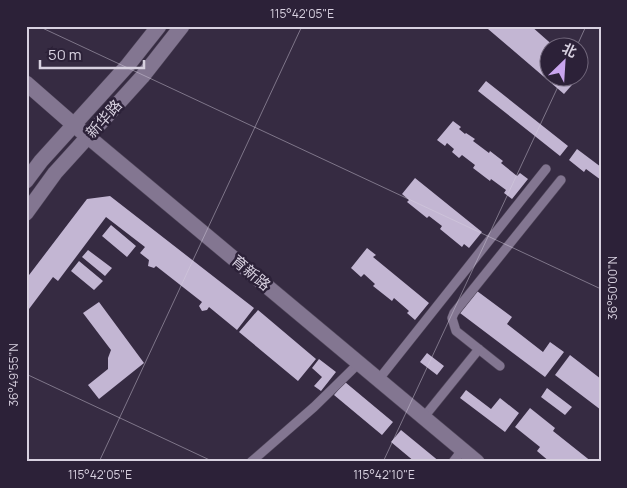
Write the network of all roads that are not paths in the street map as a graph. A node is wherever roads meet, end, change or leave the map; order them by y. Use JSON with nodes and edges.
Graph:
{"nodes":[{"id":1,"x":159,"y":26,"type":"edge"},
{"id":2,"x":182,"y":26,"type":"edge"},
{"id":3,"x":26,"y":83,"type":"edge"},
{"id":4,"x":74,"y":125,"type":"junction"},
{"id":5,"x":88,"y":136,"type":"junction"},
{"id":6,"x":546,"y":169,"type":"dead end"},
{"id":7,"x":561,"y":180,"type":"dead end"},
{"id":8,"x":26,"y":182,"type":"edge"},
{"id":9,"x":26,"y":212,"type":"edge"},
{"id":10,"x":479,"y":349,"type":"junction"},
{"id":11,"x":359,"y":362,"type":"junction"},
{"id":12,"x":500,"y":366,"type":"dead end"},
{"id":13,"x":379,"y":379,"type":"junction"},
{"id":14,"x":424,"y":417,"type":"junction"},
{"id":15,"x":463,"y":450,"type":"junction"},
{"id":16,"x":251,"y":462,"type":"edge"},
{"id":17,"x":453,"y":462,"type":"edge"},
{"id":18,"x":477,"y":462,"type":"edge"}],
"edges":[{"from":1,"to":4,"type":"street","name":"新华路"},
{"from":2,"to":5,"type":"street","name":"新华路"},
{"from":3,"to":4,"type":"street","name":"育新路"},
{"from":4,"to":5,"type":"street","name":"育新路"},
{"from":4,"to":8,"type":"street","name":"新华路"},
{"from":5,"to":9,"type":"street","name":"新华路"},
{"from":5,"to":11,"type":"street","name":"育新路"},
{"from":6,"to":13,"type":"lane"},
{"from":7,"to":10,"type":"lane"},
{"from":10,"to":12,"type":"lane"},
{"from":10,"to":14,"type":"lane"},
{"from":11,"to":13,"type":"street","name":"育新路"},
{"from":11,"to":16,"type":"lane"},
{"from":13,"to":14,"type":"street","name":"育新路"},
{"from":14,"to":15,"type":"street","name":"育新路"},
{"from":15,"to":17,"type":"lane"},
{"from":15,"to":18,"type":"street","name":"育新路"}]}
